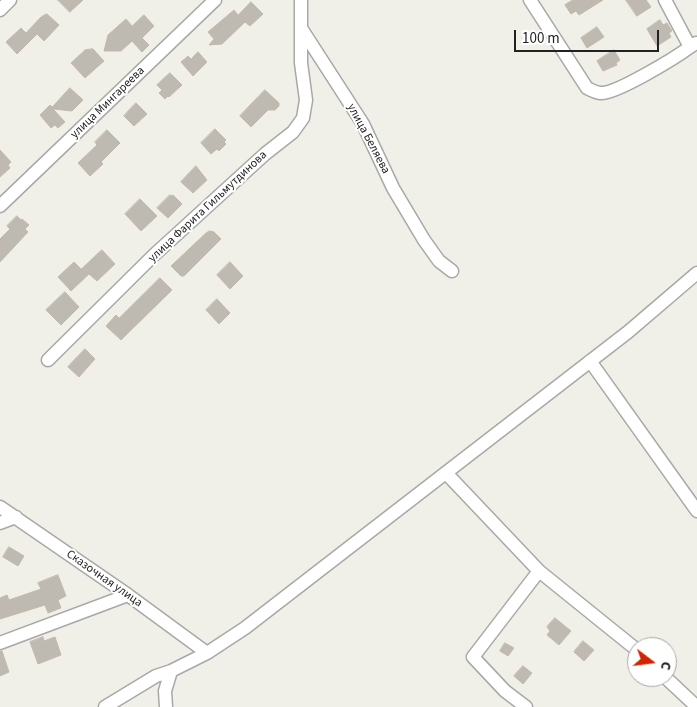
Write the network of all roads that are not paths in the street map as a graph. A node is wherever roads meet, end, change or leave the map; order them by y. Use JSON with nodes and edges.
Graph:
{"nodes":[{"id":1,"x":10,"y":0,"type":"edge"},
{"id":2,"x":215,"y":0,"type":"edge"},
{"id":3,"x":300,"y":0,"type":"edge"},
{"id":4,"x":530,"y":0,"type":"edge"},
{"id":5,"x":665,"y":0,"type":"edge"},
{"id":6,"x":0,"y":10,"type":"edge"},
{"id":7,"x":301,"y":28,"type":"junction"},
{"id":8,"x":694,"y":45,"type":"edge"},
{"id":9,"x":0,"y":206,"type":"edge"},
{"id":10,"x":452,"y":271,"type":"dead end"},
{"id":11,"x":697,"y":273,"type":"edge"},
{"id":12,"x":48,"y":360,"type":"dead end"},
{"id":13,"x":590,"y":361,"type":"junction"},
{"id":14,"x":446,"y":473,"type":"junction"},
{"id":15,"x":0,"y":507,"type":"edge"},
{"id":16,"x":697,"y":511,"type":"edge"},
{"id":17,"x":16,"y":517,"type":"junction"},
{"id":18,"x":0,"y":523,"type":"edge"},
{"id":19,"x":539,"y":571,"type":"junction"},
{"id":20,"x":128,"y":595,"type":"junction"},
{"id":21,"x":627,"y":642,"type":"edge"},
{"id":22,"x":0,"y":643,"type":"edge"},
{"id":23,"x":207,"y":653,"type":"junction"},
{"id":24,"x":171,"y":671,"type":"junction"},
{"id":25,"x":676,"y":687,"type":"edge"},
{"id":26,"x":105,"y":707,"type":"edge"},
{"id":27,"x":166,"y":707,"type":"edge"},
{"id":28,"x":526,"y":707,"type":"edge"},
{"id":29,"x":697,"y":707,"type":"edge"}],
"edges":[{"from":1,"to":6,"type":"street"},
{"from":2,"to":9,"type":"street","name":"улица Мингареева"},
{"from":3,"to":7,"type":"street"},
{"from":4,"to":8,"type":"street"},
{"from":5,"to":8,"type":"street"},
{"from":7,"to":10,"type":"street","name":"улица Беляева"},
{"from":7,"to":12,"type":"street","name":"улица Фарита Гильмутдинова"},
{"from":11,"to":13,"type":"street"},
{"from":13,"to":14,"type":"street"},
{"from":13,"to":16,"type":"street"},
{"from":14,"to":19,"type":"street"},
{"from":14,"to":23,"type":"street"},
{"from":15,"to":17,"type":"street","name":"Сказочная улица"},
{"from":17,"to":18,"type":"street"},
{"from":17,"to":20,"type":"street","name":"Сказочная улица"},
{"from":19,"to":21,"type":"street"},
{"from":19,"to":28,"type":"street"},
{"from":20,"to":22,"type":"street"},
{"from":20,"to":23,"type":"street","name":"Сказочная улица"},
{"from":23,"to":24,"type":"street"},
{"from":24,"to":26,"type":"street"},
{"from":24,"to":27,"type":"street"},
{"from":25,"to":29,"type":"street"}]}
